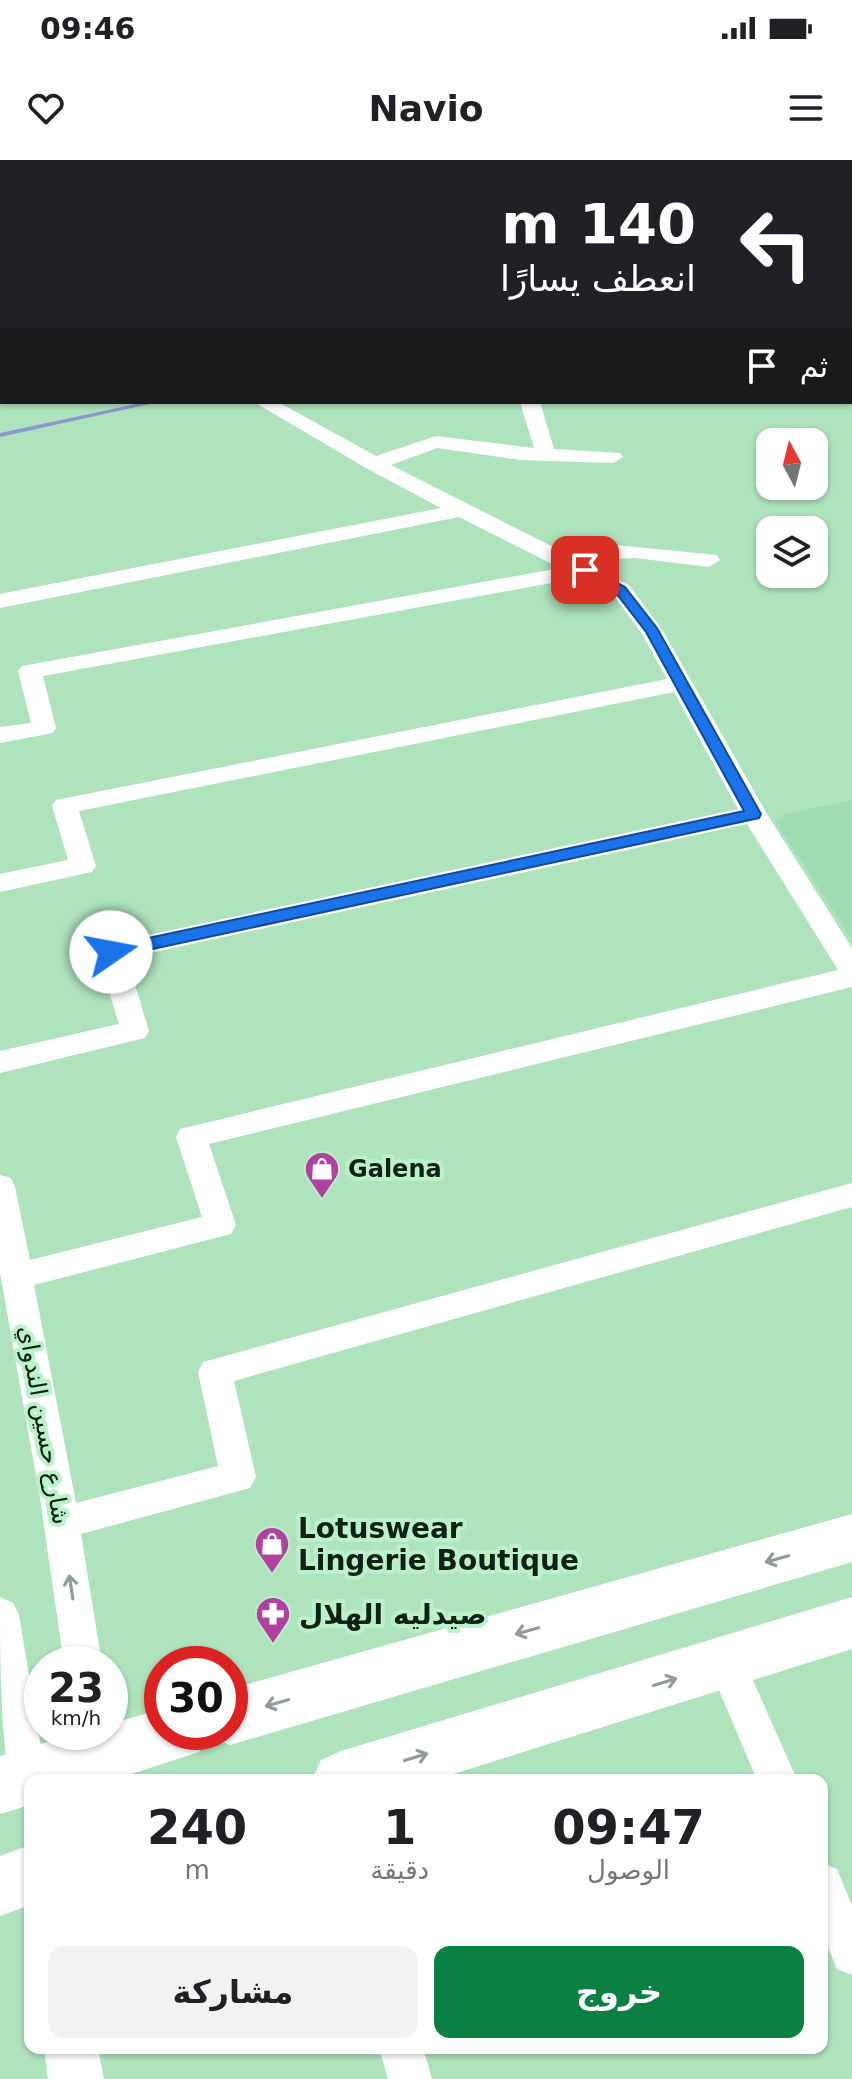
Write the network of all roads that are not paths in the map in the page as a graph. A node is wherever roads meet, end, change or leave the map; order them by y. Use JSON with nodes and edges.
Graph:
{"nodes":[{"id":1,"x":268,"y":404,"type":"edge"},
{"id":2,"x":531,"y":404,"type":"edge"},
{"id":3,"x":546,"y":455,"type":"junction"},
{"id":4,"x":613,"y":457,"type":"dead end"},
{"id":5,"x":373,"y":464,"type":"junction"},
{"id":6,"x":463,"y":510,"type":"junction"},
{"id":7,"x":561,"y":558,"type":"junction"},
{"id":8,"x":709,"y":560,"type":"dead end"},
{"id":9,"x":585,"y":570,"type":"junction"},
{"id":10,"x":0,"y":601,"type":"edge"},
{"id":11,"x":680,"y":684,"type":"junction"},
{"id":12,"x":0,"y":735,"type":"edge"},
{"id":13,"x":754,"y":814,"type":"junction"},
{"id":14,"x":0,"y":883,"type":"edge"},
{"id":15,"x":852,"y":974,"type":"edge"},
{"id":16,"x":0,"y":1062,"type":"edge"},
{"id":17,"x":0,"y":1187,"type":"edge"},
{"id":18,"x":852,"y":1195,"type":"edge"},
{"id":19,"x":17,"y":1276,"type":"junction"},
{"id":20,"x":62,"y":1523,"type":"junction"},
{"id":21,"x":852,"y":1538,"type":"edge"},
{"id":22,"x":0,"y":1615,"type":"edge"},
{"id":23,"x":852,"y":1623,"type":"edge"},
{"id":24,"x":80,"y":1646,"type":"edge"},
{"id":25,"x":727,"y":1664,"type":"junction"},
{"id":26,"x":248,"y":1712,"type":"edge"},
{"id":27,"x":82,"y":1750,"type":"edge"},
{"id":28,"x":29,"y":1774,"type":"edge"},
{"id":29,"x":361,"y":1774,"type":"edge"},
{"id":30,"x":774,"y":1774,"type":"edge"},
{"id":31,"x":13,"y":1781,"type":"edge"},
{"id":32,"x":24,"y":1877,"type":"edge"},
{"id":33,"x":0,"y":1886,"type":"edge"},
{"id":34,"x":828,"y":1898,"type":"edge"},
{"id":35,"x":852,"y":1954,"type":"edge"},
{"id":36,"x":72,"y":2054,"type":"edge"},
{"id":37,"x":403,"y":2054,"type":"edge"},
{"id":38,"x":76,"y":2079,"type":"edge"},
{"id":39,"x":410,"y":2079,"type":"edge"}],
"edges":[{"from":1,"to":5,"type":"street"},
{"from":2,"to":3,"type":"street"},
{"from":3,"to":4,"type":"street"},
{"from":3,"to":5,"type":"street"},
{"from":5,"to":6,"type":"street"},
{"from":6,"to":7,"type":"street"},
{"from":6,"to":10,"type":"street"},
{"from":7,"to":8,"type":"street"},
{"from":7,"to":9,"type":"street"},
{"from":9,"to":11,"type":"street"},
{"from":9,"to":12,"type":"street"},
{"from":11,"to":13,"type":"street"},
{"from":11,"to":14,"type":"street"},
{"from":13,"to":15,"type":"street"},
{"from":13,"to":16,"type":"street"},
{"from":15,"to":19,"type":"street"},
{"from":17,"to":19,"type":"street","name":"شارع حسين الندواي"},
{"from":18,"to":20,"type":"street"},
{"from":19,"to":20,"type":"street","name":"شارع حسين الندواي"},
{"from":24,"to":20,"type":"street","name":"شارع حسين الندواي","one_way":true},
{"from":21,"to":26,"type":"main road","one_way":true},
{"from":22,"to":31,"type":"street"},
{"from":23,"to":25,"type":"main road"},
{"from":29,"to":25,"type":"main road","one_way":true},
{"from":25,"to":30,"type":"street"},
{"from":27,"to":28,"type":"main road"},
{"from":32,"to":33,"type":"main road"},
{"from":34,"to":35,"type":"street"},
{"from":36,"to":38,"type":"street"},
{"from":37,"to":39,"type":"street"}]}
